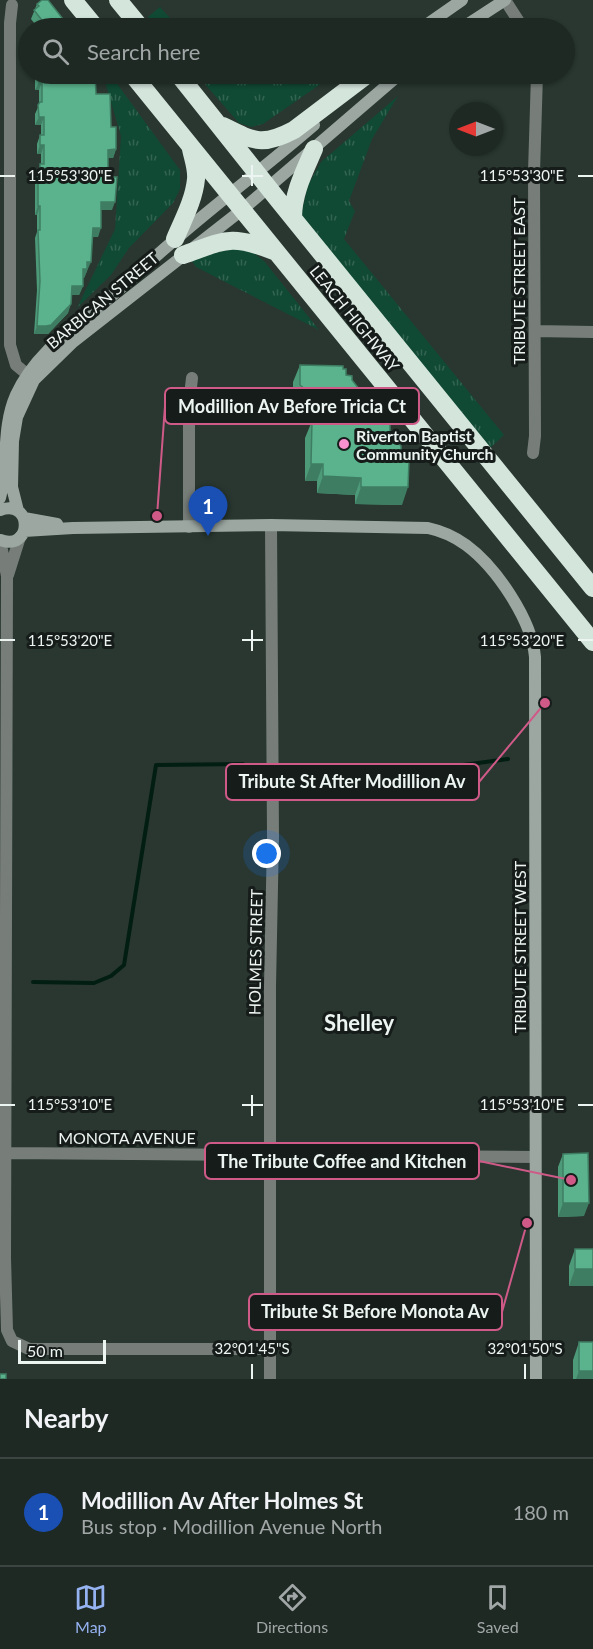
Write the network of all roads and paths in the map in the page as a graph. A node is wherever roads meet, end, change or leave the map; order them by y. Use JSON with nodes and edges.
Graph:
{"nodes":[{"id":1,"x":73,"y":0,"type":"edge"},
{"id":2,"x":118,"y":0,"type":"edge"},
{"id":3,"x":462,"y":0,"type":"edge"},
{"id":4,"x":505,"y":0,"type":"edge"},
{"id":5,"x":12,"y":5,"type":"dead end"},
{"id":6,"x":88,"y":18,"type":"edge"},
{"id":7,"x":133,"y":18,"type":"edge"},
{"id":8,"x":436,"y":18,"type":"edge"},
{"id":9,"x":477,"y":18,"type":"edge"},
{"id":10,"x":517,"y":18,"type":"edge"},
{"id":11,"x":140,"y":84,"type":"edge"},
{"id":12,"x":186,"y":84,"type":"edge"},
{"id":13,"x":356,"y":84,"type":"edge"},
{"id":14,"x":359,"y":84,"type":"edge"},
{"id":15,"x":389,"y":84,"type":"edge"},
{"id":16,"x":537,"y":84,"type":"edge"},
{"id":17,"x":219,"y":124,"type":"junction"},
{"id":18,"x":191,"y":146,"type":"junction"},
{"id":19,"x":314,"y":149,"type":"junction"},
{"id":20,"x":263,"y":180,"type":"junction"},
{"id":21,"x":231,"y":195,"type":"junction"},
{"id":22,"x":243,"y":209,"type":"junction"},
{"id":23,"x":294,"y":218,"type":"junction"},
{"id":24,"x":179,"y":247,"type":"junction"},
{"id":25,"x":276,"y":252,"type":"junction"},
{"id":26,"x":535,"y":331,"type":"junction"},
{"id":27,"x":593,"y":332,"type":"edge"},
{"id":28,"x":30,"y":378,"type":"junction"},
{"id":29,"x":192,"y":378,"type":"dead end"},
{"id":30,"x":532,"y":453,"type":"dead end"},
{"id":31,"x":0,"y":498,"type":"edge"},
{"id":32,"x":0,"y":510,"type":"edge"},
{"id":33,"x":21,"y":514,"type":"junction"},
{"id":34,"x":271,"y":525,"type":"junction"},
{"id":35,"x":189,"y":527,"type":"junction"},
{"id":36,"x":73,"y":528,"type":"junction"},
{"id":37,"x":22,"y":534,"type":"junction"},
{"id":38,"x":0,"y":540,"type":"edge"},
{"id":39,"x":8,"y":576,"type":"junction"},
{"id":40,"x":593,"y":588,"type":"edge"},
{"id":41,"x":593,"y":642,"type":"edge"},
{"id":42,"x":3,"y":1007,"type":"edge"},
{"id":43,"x":6,"y":1153,"type":"junction"},
{"id":44,"x":271,"y":1155,"type":"junction"},
{"id":45,"x":535,"y":1157,"type":"junction"},
{"id":46,"x":3,"y":1258,"type":"edge"},
{"id":47,"x":270,"y":1349,"type":"junction"},
{"id":48,"x":270,"y":1379,"type":"edge"},
{"id":49,"x":536,"y":1379,"type":"edge"}],
"edges":[{"from":1,"to":6,"type":"highway"},
{"from":2,"to":7,"type":"highway"},
{"from":3,"to":8,"type":"street"},
{"from":4,"to":9,"type":"street"},
{"from":4,"to":10,"type":"street"},
{"from":5,"to":28,"type":"street"},
{"from":11,"to":18,"type":"highway","name":"LEACH HIGHWAY"},
{"from":12,"to":17,"type":"highway","name":"LEACH HIGHWAY"},
{"from":13,"to":17,"type":"highway"},
{"from":14,"to":20,"type":"street"},
{"from":15,"to":19,"type":"street"},
{"from":16,"to":26,"type":"street","name":"TRIBUTE STREET EAST"},
{"from":17,"to":20,"type":"highway","name":"LEACH HIGHWAY"},
{"from":18,"to":21,"type":"highway","name":"LEACH HIGHWAY"},
{"from":18,"to":24,"type":"highway"},
{"from":19,"to":20,"type":"street"},
{"from":19,"to":23,"type":"highway"},
{"from":20,"to":21,"type":"street","name":"BARBICAN STREET"},
{"from":20,"to":22,"type":"street","name":"BARBICAN STREET"},
{"from":20,"to":23,"type":"highway","name":"LEACH HIGHWAY"},
{"from":21,"to":22,"type":"highway","name":"LEACH HIGHWAY"},
{"from":21,"to":24,"type":"street","name":"BARBICAN STREET"},
{"from":22,"to":24,"type":"street","name":"BARBICAN STREET"},
{"from":22,"to":25,"type":"highway","name":"LEACH HIGHWAY"},
{"from":23,"to":40,"type":"highway","name":"LEACH HIGHWAY"},
{"from":24,"to":25,"type":"highway"},
{"from":24,"to":28,"type":"street","name":"BARBICAN STREET"},
{"from":24,"to":28,"type":"street","name":"BARBICAN STREET"},
{"from":25,"to":41,"type":"highway","name":"LEACH HIGHWAY"},
{"from":26,"to":27,"type":"street"},
{"from":26,"to":30,"type":"street","name":"TRIBUTE STREET EAST"},
{"from":28,"to":31,"type":"street","name":"BARBICAN STREET"},
{"from":28,"to":33,"type":"street","name":"BARBICAN STREET"},
{"from":29,"to":35,"type":"street"},
{"from":32,"to":33,"type":"street"},
{"from":33,"to":36,"type":"street"},
{"from":33,"to":37,"type":"street","name":"BARBICAN STREET"},
{"from":34,"to":35,"type":"street","name":"TRIBUTE STREET WEST"},
{"from":34,"to":44,"type":"street","name":"HOLMES STREET"},
{"from":34,"to":45,"type":"street","name":"TRIBUTE STREET WEST"},
{"from":35,"to":36,"type":"street","name":"TRIBUTE STREET WEST"},
{"from":36,"to":37,"type":"street"},
{"from":37,"to":38,"type":"street"},
{"from":37,"to":39,"type":"street"},
{"from":38,"to":39,"type":"street"},
{"from":39,"to":42,"type":"street"},
{"from":42,"to":43,"type":"street"},
{"from":43,"to":44,"type":"street","name":"MONOTA AVENUE"},
{"from":43,"to":46,"type":"street"},
{"from":44,"to":45,"type":"street","name":"MONOTA AVENUE"},
{"from":44,"to":47,"type":"street","name":"HOLMES STREET"},
{"from":45,"to":49,"type":"street","name":"TRIBUTE STREET WEST"},
{"from":46,"to":47,"type":"street"},
{"from":47,"to":48,"type":"street","name":"HOLMES STREET"}]}
